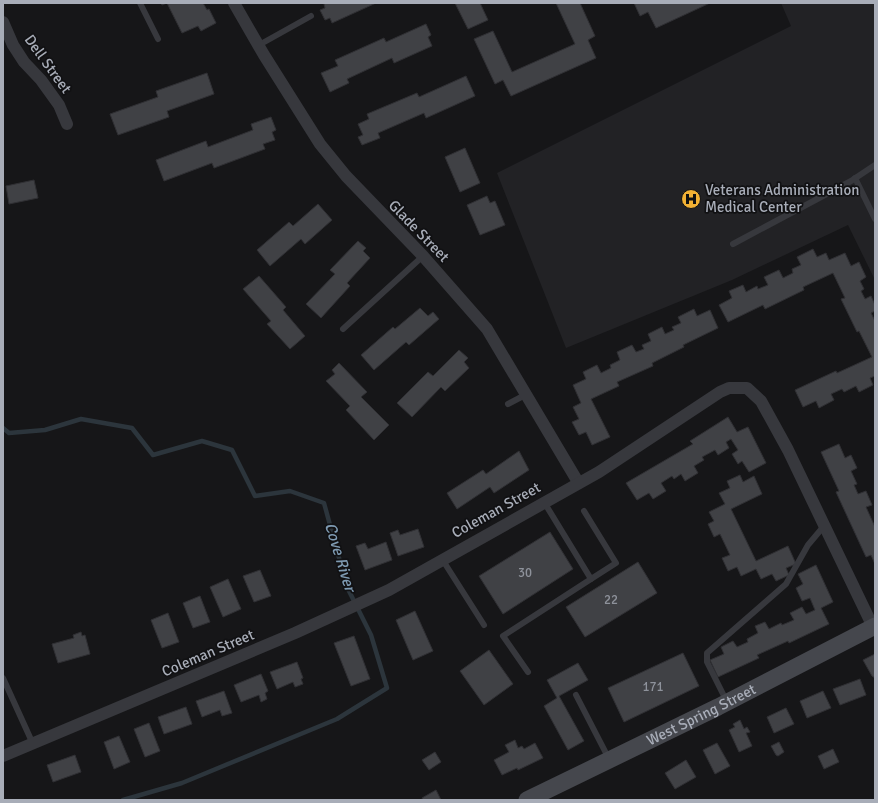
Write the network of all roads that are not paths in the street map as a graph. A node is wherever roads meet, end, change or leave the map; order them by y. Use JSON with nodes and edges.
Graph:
{"nodes":[{"id":1,"x":140,"y":3,"type":"edge"},
{"id":2,"x":234,"y":3,"type":"edge"},
{"id":3,"x":312,"y":16,"type":"dead end"},
{"id":4,"x":3,"y":22,"type":"edge"},
{"id":5,"x":158,"y":39,"type":"dead end"},
{"id":6,"x":259,"y":45,"type":"junction"},
{"id":7,"x":67,"y":124,"type":"dead end"},
{"id":8,"x":875,"y":165,"type":"edge"},
{"id":9,"x":855,"y":178,"type":"junction"},
{"id":10,"x":875,"y":219,"type":"edge"},
{"id":11,"x":733,"y":244,"type":"dead end"},
{"id":12,"x":423,"y":256,"type":"junction"},
{"id":13,"x":343,"y":329,"type":"dead end"},
{"id":14,"x":527,"y":394,"type":"junction"},
{"id":15,"x":508,"y":404,"type":"dead end"},
{"id":16,"x":578,"y":482,"type":"junction"},
{"id":17,"x":544,"y":502,"type":"junction"},
{"id":18,"x":584,"y":511,"type":"dead end"},
{"id":19,"x":824,"y":526,"type":"junction"},
{"id":20,"x":442,"y":559,"type":"junction"},
{"id":21,"x":591,"y":579,"type":"junction"},
{"id":22,"x":484,"y":625,"type":"dead end"},
{"id":23,"x":874,"y":627,"type":"edge"},
{"id":24,"x":528,"y":672,"type":"dead end"},
{"id":25,"x":3,"y":678,"type":"edge"},
{"id":26,"x":576,"y":696,"type":"dead end"},
{"id":27,"x":727,"y":702,"type":"junction"},
{"id":28,"x":33,"y":744,"type":"junction"},
{"id":29,"x":3,"y":756,"type":"edge"},
{"id":30,"x":610,"y":760,"type":"junction"},
{"id":31,"x":527,"y":800,"type":"edge"}],
"edges":[{"from":1,"to":5,"type":"lane"},
{"from":2,"to":6,"type":"street","name":"Glade Street"},
{"from":3,"to":6,"type":"lane"},
{"from":4,"to":7,"type":"street","name":"Dell Street"},
{"from":6,"to":12,"type":"street","name":"Glade Street"},
{"from":8,"to":9,"type":"lane"},
{"from":9,"to":10,"type":"lane"},
{"from":9,"to":11,"type":"lane"},
{"from":12,"to":13,"type":"lane"},
{"from":12,"to":14,"type":"street","name":"Glade Street"},
{"from":14,"to":15,"type":"lane"},
{"from":14,"to":16,"type":"street","name":"Glade Street"},
{"from":16,"to":17,"type":"street","name":"Coleman Street"},
{"from":16,"to":19,"type":"street","name":"Coleman Street"},
{"from":17,"to":20,"type":"street","name":"Coleman Street"},
{"from":17,"to":21,"type":"lane"},
{"from":18,"to":21,"type":"lane"},
{"from":19,"to":23,"type":"street","name":"Coleman Street"},
{"from":19,"to":27,"type":"lane"},
{"from":20,"to":22,"type":"lane"},
{"from":20,"to":28,"type":"street","name":"Coleman Street"},
{"from":21,"to":24,"type":"lane"},
{"from":23,"to":27,"type":"main road","name":"West Spring Street"},
{"from":25,"to":28,"type":"lane"},
{"from":26,"to":30,"type":"lane"},
{"from":27,"to":30,"type":"main road","name":"West Spring Street"},
{"from":28,"to":29,"type":"street","name":"Coleman Street"},
{"from":30,"to":31,"type":"main road","name":"West Spring Street"}]}
